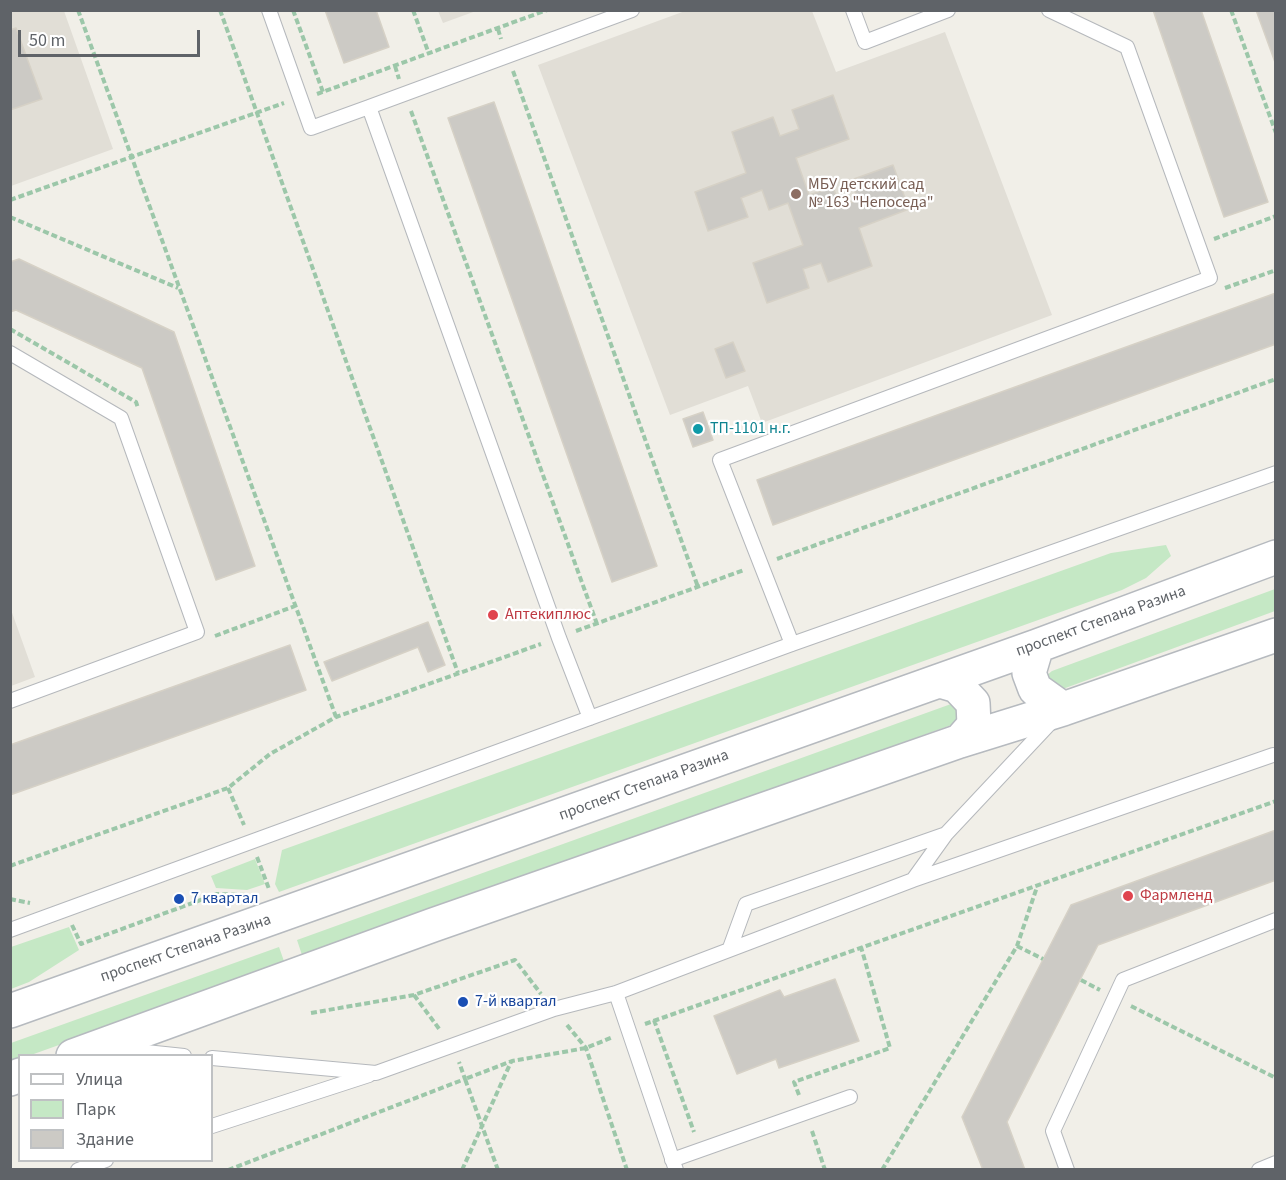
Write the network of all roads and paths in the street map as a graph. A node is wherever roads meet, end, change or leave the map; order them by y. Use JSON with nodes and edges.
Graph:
{"nodes":[{"id":1,"x":78,"y":10,"type":"edge"},
{"id":2,"x":220,"y":10,"type":"edge"},
{"id":3,"x":269,"y":10,"type":"edge"},
{"id":4,"x":293,"y":10,"type":"edge"},
{"id":5,"x":413,"y":10,"type":"edge"},
{"id":6,"x":547,"y":10,"type":"edge"},
{"id":7,"x":632,"y":10,"type":"edge"},
{"id":8,"x":853,"y":10,"type":"edge"},
{"id":9,"x":948,"y":10,"type":"edge"},
{"id":10,"x":1049,"y":10,"type":"edge"},
{"id":11,"x":1231,"y":10,"type":"edge"},
{"id":12,"x":498,"y":29,"type":"junction"},
{"id":13,"x":429,"y":54,"type":"junction"},
{"id":14,"x":508,"y":56,"type":"junction"},
{"id":15,"x":394,"y":66,"type":"junction"},
{"id":16,"x":324,"y":92,"type":"junction"},
{"id":17,"x":404,"y":94,"type":"junction"},
{"id":18,"x":301,"y":99,"type":"junction"},
{"id":19,"x":369,"y":107,"type":"junction"},
{"id":20,"x":257,"y":112,"type":"junction"},
{"id":21,"x":1275,"y":133,"type":"edge"},
{"id":22,"x":131,"y":159,"type":"junction"},
{"id":23,"x":10,"y":200,"type":"edge"},
{"id":24,"x":10,"y":217,"type":"edge"},
{"id":25,"x":178,"y":288,"type":"junction"},
{"id":26,"x":10,"y":353,"type":"edge"},
{"id":27,"x":1275,"y":379,"type":"edge"},
{"id":28,"x":1275,"y":473,"type":"edge"},
{"id":29,"x":1275,"y":557,"type":"edge"},
{"id":30,"x":760,"y":565,"type":"junction"},
{"id":31,"x":698,"y":587,"type":"junction"},
{"id":32,"x":597,"y":624,"type":"junction"},
{"id":33,"x":1275,"y":634,"type":"edge"},
{"id":34,"x":559,"y":638,"type":"junction"},
{"id":35,"x":792,"y":644,"type":"junction"},
{"id":36,"x":1037,"y":646,"type":"junction"},
{"id":37,"x":458,"y":673,"type":"junction"},
{"id":38,"x":940,"y":681,"type":"junction"},
{"id":39,"x":10,"y":701,"type":"edge"},
{"id":40,"x":1063,"y":709,"type":"junction"},
{"id":41,"x":336,"y":717,"type":"junction"},
{"id":42,"x":590,"y":718,"type":"junction"},
{"id":43,"x":960,"y":741,"type":"junction"},
{"id":44,"x":1273,"y":755,"type":"dead end"},
{"id":45,"x":1275,"y":801,"type":"edge"},
{"id":46,"x":946,"y":834,"type":"junction"},
{"id":47,"x":10,"y":866,"type":"edge"},
{"id":48,"x":913,"y":880,"type":"junction"},
{"id":49,"x":1037,"y":887,"type":"junction"},
{"id":50,"x":260,"y":895,"type":"dead end"},
{"id":51,"x":10,"y":899,"type":"edge"},
{"id":52,"x":65,"y":910,"type":"junction"},
{"id":53,"x":1275,"y":920,"type":"edge"},
{"id":54,"x":10,"y":930,"type":"edge"},
{"id":55,"x":1017,"y":946,"type":"junction"},
{"id":56,"x":861,"y":947,"type":"junction"},
{"id":57,"x":730,"y":948,"type":"junction"},
{"id":58,"x":1043,"y":959,"type":"dead end"},
{"id":59,"x":1081,"y":980,"type":"dead end"},
{"id":60,"x":616,"y":993,"type":"junction"},
{"id":61,"x":414,"y":995,"type":"junction"},
{"id":62,"x":1114,"y":998,"type":"junction"},
{"id":63,"x":554,"y":1009,"type":"junction"},
{"id":64,"x":10,"y":1011,"type":"edge"},
{"id":65,"x":311,"y":1013,"type":"dead end"},
{"id":66,"x":654,"y":1020,"type":"junction"},
{"id":67,"x":627,"y":1032,"type":"junction"},
{"id":68,"x":453,"y":1046,"type":"junction"},
{"id":69,"x":586,"y":1048,"type":"junction"},
{"id":70,"x":84,"y":1052,"type":"edge"},
{"id":71,"x":134,"y":1054,"type":"edge"},
{"id":72,"x":213,"y":1058,"type":"edge"},
{"id":73,"x":512,"y":1061,"type":"junction"},
{"id":74,"x":376,"y":1073,"type":"junction"},
{"id":75,"x":465,"y":1078,"type":"junction"},
{"id":76,"x":1275,"y":1078,"type":"edge"},
{"id":77,"x":850,"y":1096,"type":"dead end"},
{"id":78,"x":805,"y":1113,"type":"junction"},
{"id":79,"x":213,"y":1126,"type":"edge"},
{"id":80,"x":482,"y":1127,"type":"junction"},
{"id":81,"x":701,"y":1150,"type":"junction"},
{"id":82,"x":103,"y":1162,"type":"edge"},
{"id":83,"x":1275,"y":1163,"type":"edge"},
{"id":84,"x":674,"y":1165,"type":"edge"},
{"id":85,"x":78,"y":1170,"type":"edge"},
{"id":86,"x":228,"y":1170,"type":"edge"},
{"id":87,"x":462,"y":1170,"type":"edge"},
{"id":88,"x":498,"y":1170,"type":"edge"},
{"id":89,"x":627,"y":1170,"type":"edge"},
{"id":90,"x":825,"y":1170,"type":"edge"},
{"id":91,"x":882,"y":1170,"type":"edge"},
{"id":92,"x":1067,"y":1170,"type":"edge"},
{"id":93,"x":1258,"y":1170,"type":"edge"}],
"edges":[{"from":1,"to":22,"type":"path"},
{"from":2,"to":20,"type":"path"},
{"from":3,"to":18,"type":"lane"},
{"from":4,"to":16,"type":"path"},
{"from":5,"to":13,"type":"path"},
{"from":6,"to":12,"type":"path"},
{"from":7,"to":14,"type":"lane"},
{"from":8,"to":9,"type":"lane"},
{"from":10,"to":30,"type":"lane"},
{"from":11,"to":21,"type":"path"},
{"from":12,"to":13,"type":"path"},
{"from":12,"to":14,"type":"path"},
{"from":13,"to":15,"type":"path"},
{"from":14,"to":17,"type":"lane"},
{"from":14,"to":31,"type":"path"},
{"from":15,"to":16,"type":"path"},
{"from":15,"to":17,"type":"path"},
{"from":16,"to":18,"type":"path"},
{"from":17,"to":19,"type":"lane"},
{"from":17,"to":32,"type":"path"},
{"from":18,"to":19,"type":"lane"},
{"from":18,"to":20,"type":"path"},
{"from":19,"to":34,"type":"lane"},
{"from":20,"to":22,"type":"path"},
{"from":20,"to":37,"type":"path"},
{"from":22,"to":23,"type":"path"},
{"from":22,"to":25,"type":"path"},
{"from":24,"to":25,"type":"path"},
{"from":25,"to":41,"type":"path"},
{"from":26,"to":39,"type":"lane"},
{"from":27,"to":30,"type":"path"},
{"from":28,"to":35,"type":"lane"},
{"from":29,"to":36,"type":"main road","name":"проспект Степана Разина"},
{"from":30,"to":31,"type":"path"},
{"from":30,"to":35,"type":"lane"},
{"from":31,"to":32,"type":"path"},
{"from":32,"to":34,"type":"path"},
{"from":33,"to":40,"type":"main road"},
{"from":34,"to":37,"type":"path"},
{"from":34,"to":42,"type":"lane"},
{"from":35,"to":42,"type":"lane"},
{"from":36,"to":38,"type":"main road","name":"проспект Степана Разина"},
{"from":36,"to":40,"type":"main road"},
{"from":37,"to":41,"type":"path"},
{"from":38,"to":43,"type":"main road"},
{"from":38,"to":64,"type":"main road","name":"проспект Степана Разина"},
{"from":40,"to":43,"type":"main road"},
{"from":40,"to":46,"type":"lane"},
{"from":41,"to":47,"type":"path"},
{"from":42,"to":52,"type":"lane"},
{"from":43,"to":70,"type":"main road"},
{"from":44,"to":48,"type":"lane"},
{"from":45,"to":49,"type":"path"},
{"from":46,"to":48,"type":"lane"},
{"from":46,"to":57,"type":"lane"},
{"from":48,"to":57,"type":"lane"},
{"from":49,"to":55,"type":"path"},
{"from":49,"to":56,"type":"path"},
{"from":50,"to":52,"type":"path"},
{"from":51,"to":52,"type":"path"},
{"from":52,"to":54,"type":"lane"},
{"from":53,"to":62,"type":"lane"},
{"from":55,"to":58,"type":"path"},
{"from":55,"to":91,"type":"path"},
{"from":56,"to":66,"type":"path"},
{"from":56,"to":78,"type":"path"},
{"from":57,"to":60,"type":"lane"},
{"from":59,"to":62,"type":"path"},
{"from":60,"to":63,"type":"lane"},
{"from":60,"to":67,"type":"lane"},
{"from":61,"to":63,"type":"path"},
{"from":61,"to":65,"type":"path"},
{"from":61,"to":68,"type":"path"},
{"from":62,"to":76,"type":"path"},
{"from":62,"to":92,"type":"lane"},
{"from":63,"to":68,"type":"lane"},
{"from":63,"to":69,"type":"path"},
{"from":66,"to":67,"type":"path"},
{"from":66,"to":81,"type":"path"},
{"from":67,"to":69,"type":"path"},
{"from":67,"to":84,"type":"lane"},
{"from":68,"to":74,"type":"lane"},
{"from":68,"to":75,"type":"path"},
{"from":69,"to":73,"type":"path"},
{"from":69,"to":89,"type":"path"},
{"from":70,"to":71,"type":"lane"},
{"from":72,"to":74,"type":"lane"},
{"from":73,"to":75,"type":"path"},
{"from":73,"to":80,"type":"path"},
{"from":74,"to":79,"type":"lane"},
{"from":75,"to":80,"type":"path"},
{"from":75,"to":86,"type":"path"},
{"from":77,"to":78,"type":"lane"},
{"from":78,"to":81,"type":"lane"},
{"from":78,"to":90,"type":"path"},
{"from":80,"to":87,"type":"path"},
{"from":80,"to":88,"type":"path"},
{"from":81,"to":84,"type":"lane"},
{"from":82,"to":85,"type":"lane"},
{"from":83,"to":93,"type":"lane"}]}
